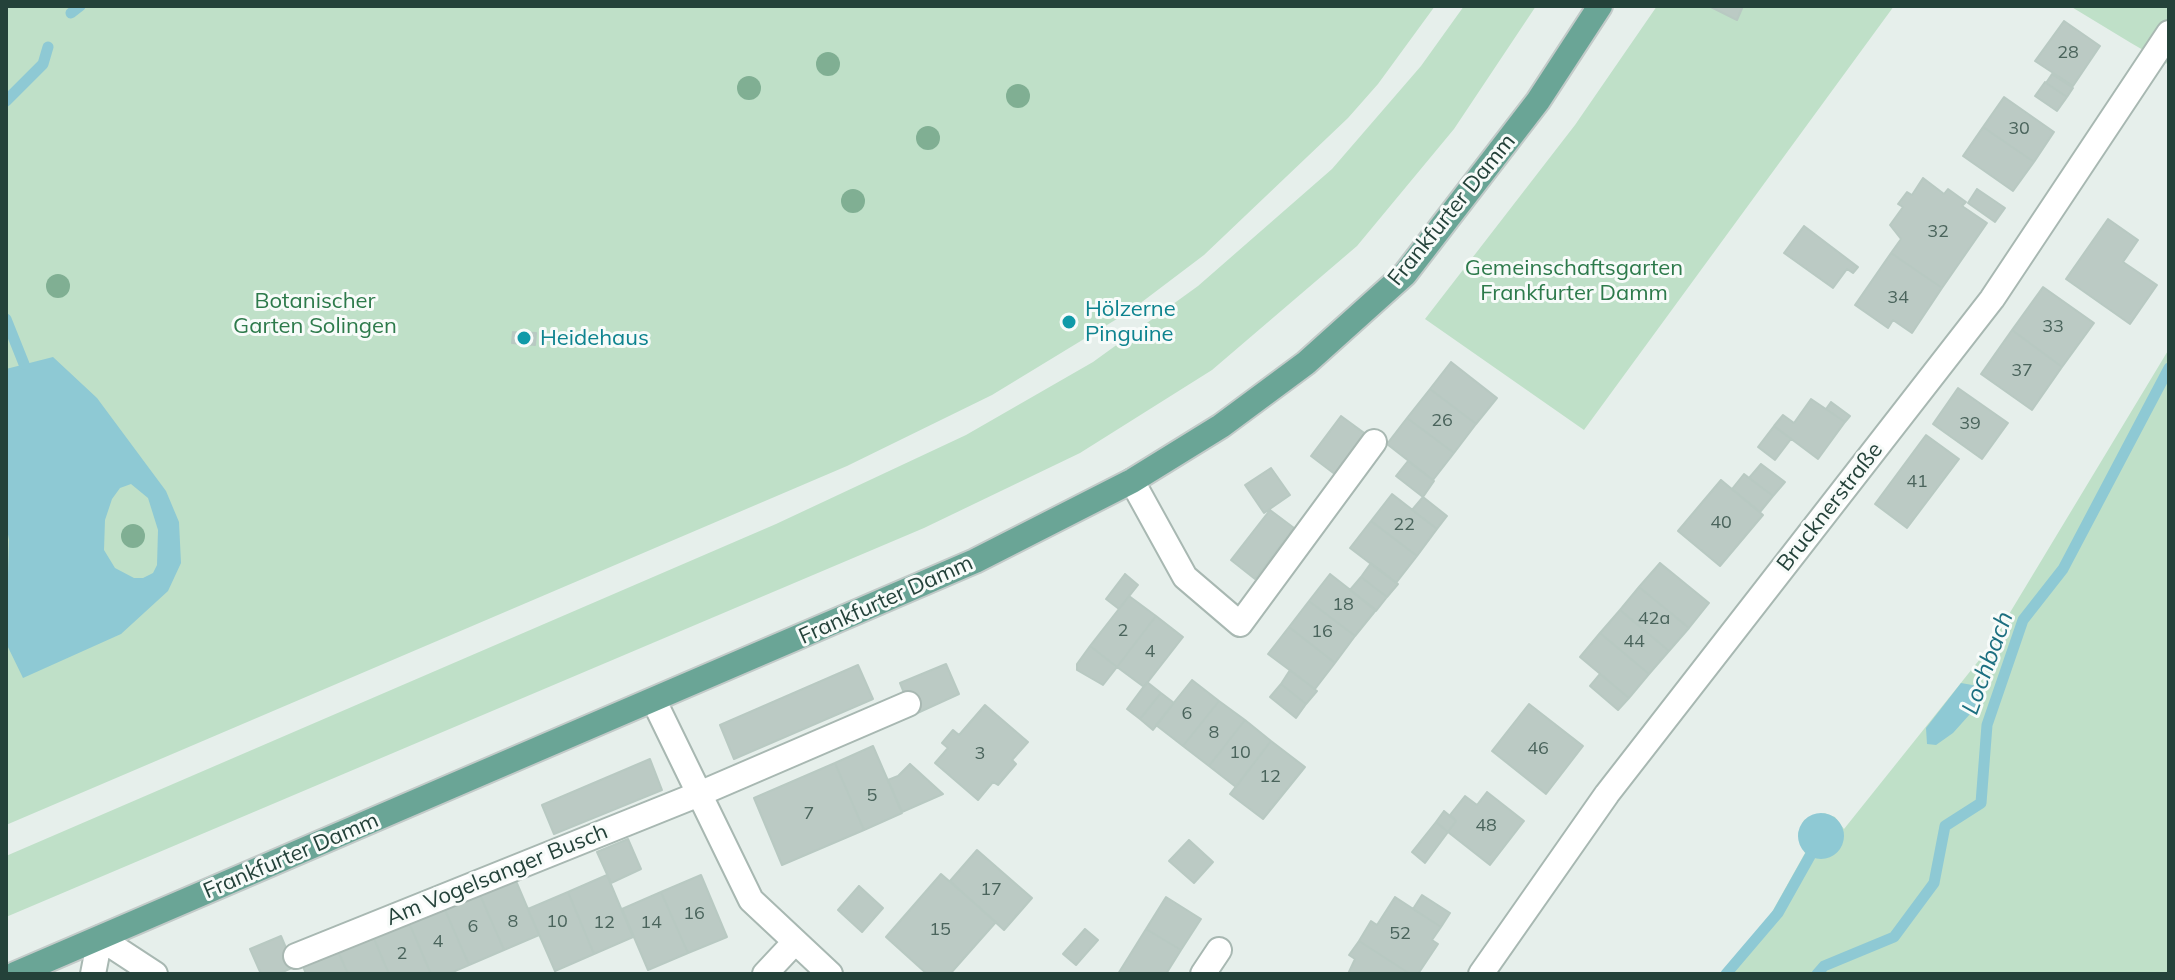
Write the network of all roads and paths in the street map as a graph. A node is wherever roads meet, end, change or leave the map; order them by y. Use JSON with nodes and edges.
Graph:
{"nodes":[{"id":1,"x":1600,"y":6,"type":"edge"},
{"id":2,"x":2169,"y":33,"type":"edge"},
{"id":3,"x":1374,"y":442,"type":"dead end"},
{"id":4,"x":1132,"y":481,"type":"junction"},
{"id":5,"x":654,"y":701,"type":"junction"},
{"id":6,"x":908,"y":704,"type":"dead end"},
{"id":7,"x":699,"y":794,"type":"junction"},
{"id":8,"x":100,"y":938,"type":"junction"},
{"id":9,"x":794,"y":943,"type":"junction"},
{"id":10,"x":1219,"y":950,"type":"dead end"},
{"id":11,"x":296,"y":956,"type":"dead end"},
{"id":12,"x":15,"y":974,"type":"edge"},
{"id":13,"x":93,"y":974,"type":"edge"},
{"id":14,"x":155,"y":974,"type":"edge"},
{"id":15,"x":765,"y":974,"type":"edge"},
{"id":16,"x":830,"y":974,"type":"edge"},
{"id":17,"x":1203,"y":974,"type":"edge"},
{"id":18,"x":1481,"y":974,"type":"edge"}],
"edges":[{"from":1,"to":4,"type":"main road","name":"Frankfurter Damm"},
{"from":2,"to":18,"type":"street","name":"Brucknerstraße"},
{"from":3,"to":4,"type":"street"},
{"from":4,"to":5,"type":"main road","name":"Frankfurter Damm"},
{"from":5,"to":7,"type":"street"},
{"from":5,"to":8,"type":"main road","name":"Frankfurter Damm"},
{"from":6,"to":7,"type":"street","name":"Am Vogelsanger Busch"},
{"from":7,"to":9,"type":"street"},
{"from":7,"to":11,"type":"street","name":"Am Vogelsanger Busch"},
{"from":8,"to":12,"type":"main road","name":"Frankfurter Damm"},
{"from":8,"to":13,"type":"street"},
{"from":8,"to":14,"type":"street"},
{"from":9,"to":15,"type":"street"},
{"from":9,"to":16,"type":"street"},
{"from":10,"to":17,"type":"street"}]}
